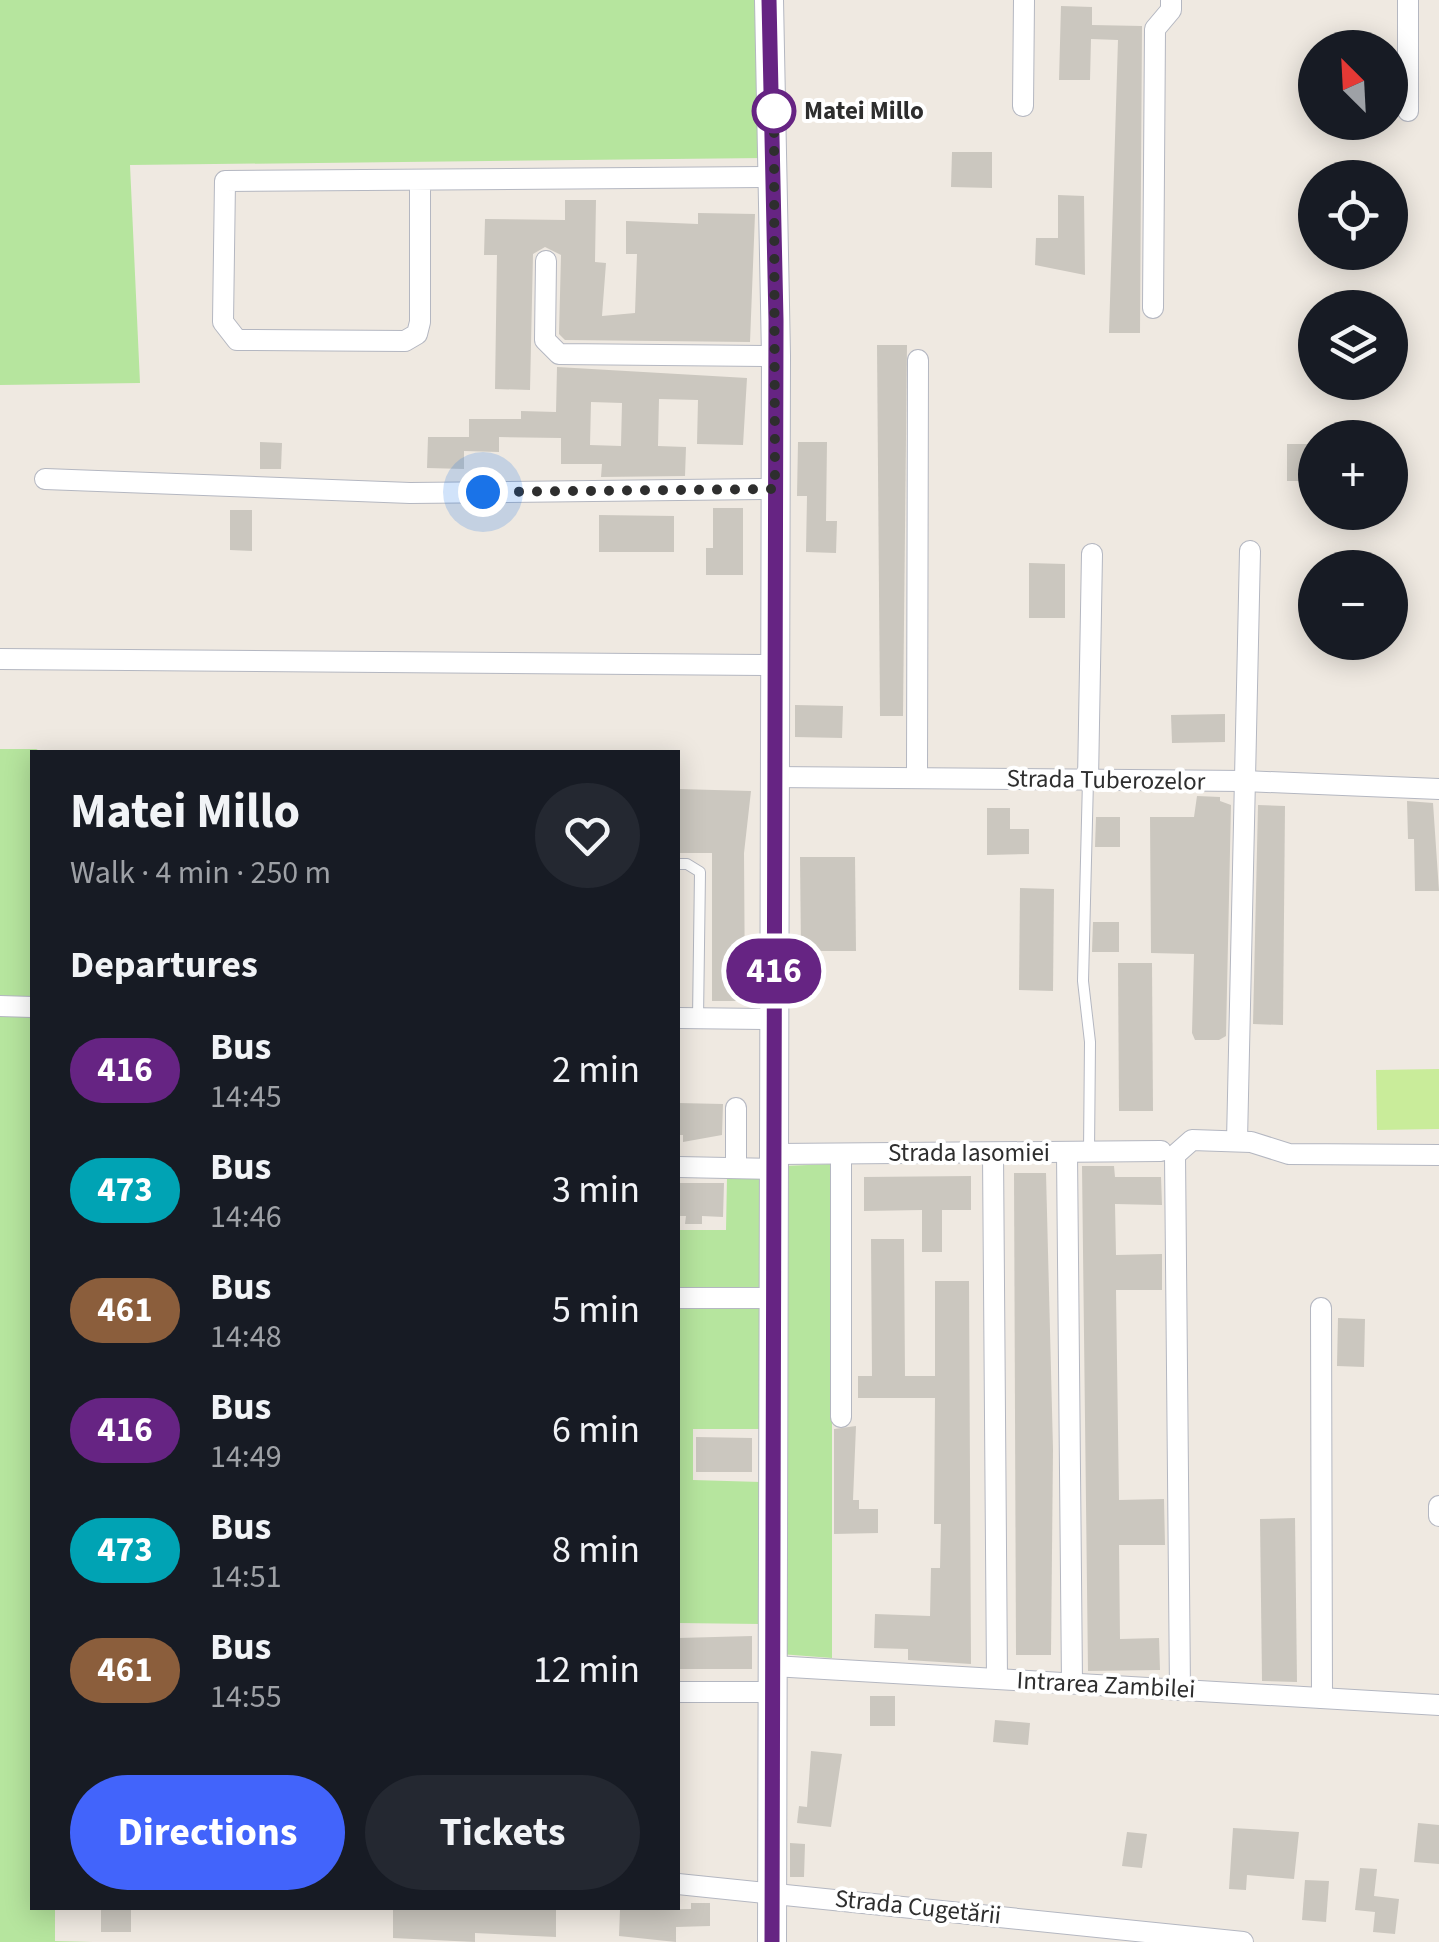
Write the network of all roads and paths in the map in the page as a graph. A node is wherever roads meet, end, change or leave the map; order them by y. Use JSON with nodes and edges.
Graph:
{"nodes":[{"id":1,"x":770,"y":0,"type":"edge"},
{"id":2,"x":1024,"y":0,"type":"edge"},
{"id":3,"x":1171,"y":0,"type":"edge"},
{"id":4,"x":1408,"y":0,"type":"edge"},
{"id":5,"x":1408,"y":30,"type":"edge"},
{"id":6,"x":1022,"y":106,"type":"dead end"},
{"id":7,"x":775,"y":178,"type":"junction"},
{"id":8,"x":420,"y":180,"type":"junction"},
{"id":9,"x":546,"y":260,"type":"dead end"},
{"id":10,"x":1154,"y":308,"type":"dead end"},
{"id":11,"x":776,"y":356,"type":"junction"},
{"id":12,"x":918,"y":360,"type":"dead end"},
{"id":13,"x":45,"y":479,"type":"dead end"},
{"id":14,"x":775,"y":489,"type":"junction"},
{"id":15,"x":1250,"y":551,"type":"dead end"},
{"id":16,"x":1092,"y":554,"type":"dead end"},
{"id":17,"x":0,"y":659,"type":"edge"},
{"id":18,"x":774,"y":665,"type":"junction"},
{"id":19,"x":772,"y":778,"type":"junction"},
{"id":20,"x":918,"y":778,"type":"junction"},
{"id":21,"x":1088,"y":780,"type":"junction"},
{"id":22,"x":1244,"y":781,"type":"junction"},
{"id":23,"x":1439,"y":789,"type":"edge"},
{"id":24,"x":680,"y":865,"type":"edge"},
{"id":25,"x":0,"y":1006,"type":"edge"},
{"id":26,"x":30,"y":1007,"type":"edge"},
{"id":27,"x":688,"y":1018,"type":"edge"},
{"id":28,"x":774,"y":1020,"type":"junction"},
{"id":29,"x":736,"y":1108,"type":"dead end"},
{"id":30,"x":1237,"y":1141,"type":"junction"},
{"id":31,"x":1067,"y":1152,"type":"junction"},
{"id":32,"x":993,"y":1153,"type":"junction"},
{"id":33,"x":1089,"y":1153,"type":"junction"},
{"id":34,"x":841,"y":1154,"type":"junction"},
{"id":35,"x":1168,"y":1154,"type":"junction"},
{"id":36,"x":1439,"y":1155,"type":"edge"},
{"id":37,"x":776,"y":1161,"type":"junction"},
{"id":38,"x":680,"y":1167,"type":"edge"},
{"id":39,"x":736,"y":1168,"type":"junction"},
{"id":40,"x":680,"y":1298,"type":"edge"},
{"id":41,"x":776,"y":1298,"type":"junction"},
{"id":42,"x":1321,"y":1308,"type":"dead end"},
{"id":43,"x":842,"y":1417,"type":"dead end"},
{"id":44,"x":1439,"y":1506,"type":"edge"},
{"id":45,"x":1439,"y":1516,"type":"edge"},
{"id":46,"x":773,"y":1679,"type":"junction"},
{"id":47,"x":997,"y":1679,"type":"junction"},
{"id":48,"x":1072,"y":1684,"type":"junction"},
{"id":49,"x":1180,"y":1690,"type":"junction"},
{"id":50,"x":680,"y":1692,"type":"edge"},
{"id":51,"x":1322,"y":1698,"type":"junction"},
{"id":52,"x":1439,"y":1705,"type":"edge"},
{"id":53,"x":680,"y":1884,"type":"edge"},
{"id":54,"x":772,"y":1892,"type":"junction"},
{"id":55,"x":772,"y":1942,"type":"edge"},
{"id":56,"x":1243,"y":1942,"type":"edge"}],
"edges":[{"from":1,"to":7,"type":"street"},
{"from":2,"to":6,"type":"street"},
{"from":3,"to":10,"type":"street"},
{"from":4,"to":5,"type":"street"},
{"from":7,"to":8,"type":"street"},
{"from":7,"to":11,"type":"street"},
{"from":8,"to":8,"type":"street"},
{"from":9,"to":11,"type":"street"},
{"from":11,"to":14,"type":"street"},
{"from":12,"to":20,"type":"street"},
{"from":13,"to":14,"type":"street"},
{"from":14,"to":18,"type":"street"},
{"from":15,"to":22,"type":"street"},
{"from":16,"to":21,"type":"street"},
{"from":17,"to":18,"type":"street"},
{"from":18,"to":19,"type":"street"},
{"from":19,"to":20,"type":"street","name":"Strada Tuberozelor"},
{"from":19,"to":28,"type":"street"},
{"from":20,"to":21,"type":"street","name":"Strada Tuberozelor"},
{"from":21,"to":22,"type":"street","name":"Strada Tuberozelor"},
{"from":21,"to":33,"type":"lane"},
{"from":22,"to":23,"type":"street","name":"Strada Tuberozelor"},
{"from":22,"to":30,"type":"street"},
{"from":24,"to":27,"type":"lane"},
{"from":25,"to":26,"type":"street"},
{"from":27,"to":28,"type":"street"},
{"from":28,"to":37,"type":"street"},
{"from":29,"to":39,"type":"street"},
{"from":30,"to":35,"type":"street","name":"Strada Iasomiei"},
{"from":30,"to":36,"type":"street","name":"Strada Iasomiei"},
{"from":31,"to":32,"type":"street","name":"Strada Iasomiei"},
{"from":31,"to":33,"type":"street","name":"Strada Iasomiei"},
{"from":31,"to":48,"type":"street"},
{"from":32,"to":34,"type":"street","name":"Strada Iasomiei"},
{"from":32,"to":47,"type":"street"},
{"from":33,"to":35,"type":"street","name":"Strada Iasomiei"},
{"from":34,"to":37,"type":"street","name":"Strada Iasomiei"},
{"from":34,"to":43,"type":"street"},
{"from":35,"to":49,"type":"street"},
{"from":37,"to":39,"type":"street","name":"Strada Iasomiei"},
{"from":37,"to":41,"type":"street"},
{"from":38,"to":39,"type":"street","name":"Strada Iasomiei"},
{"from":40,"to":41,"type":"street"},
{"from":41,"to":46,"type":"street"},
{"from":42,"to":51,"type":"street"},
{"from":44,"to":45,"type":"street"},
{"from":46,"to":47,"type":"street","name":"Intrarea Zambilei"},
{"from":46,"to":50,"type":"street","name":"Intrarea Zambilei"},
{"from":46,"to":54,"type":"street"},
{"from":47,"to":48,"type":"street","name":"Intrarea Zambilei"},
{"from":48,"to":49,"type":"street","name":"Intrarea Zambilei"},
{"from":49,"to":51,"type":"street","name":"Intrarea Zambilei"},
{"from":51,"to":52,"type":"street","name":"Intrarea Zambilei"},
{"from":53,"to":54,"type":"street","name":"Strada Cugetării"},
{"from":54,"to":55,"type":"street"},
{"from":54,"to":56,"type":"street","name":"Strada Cugetării"}]}
